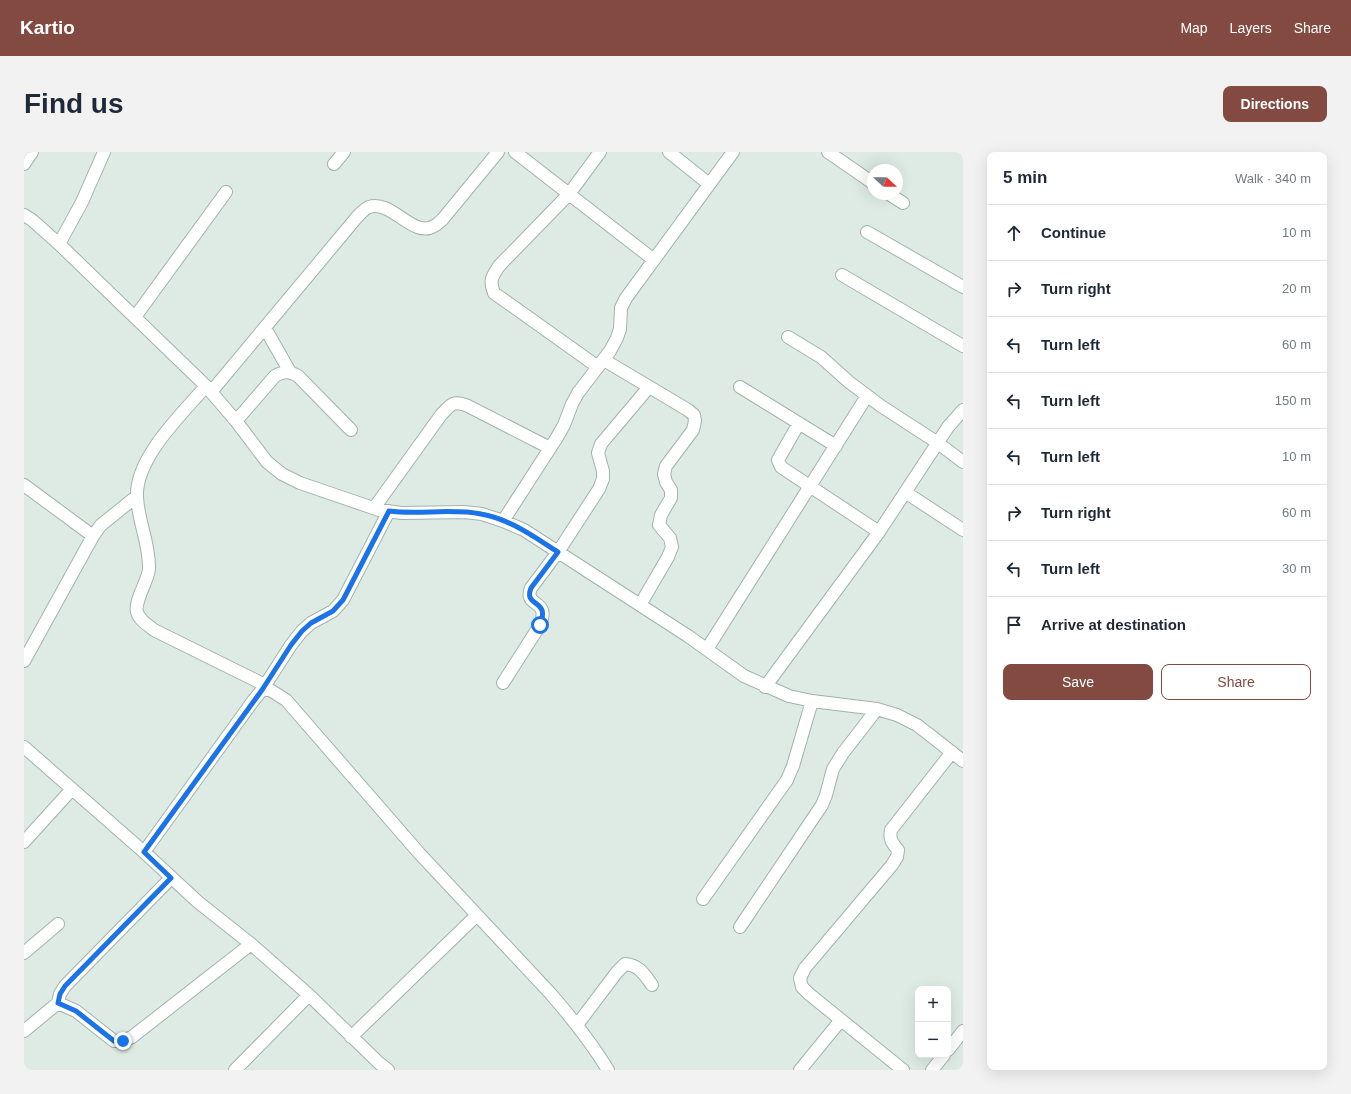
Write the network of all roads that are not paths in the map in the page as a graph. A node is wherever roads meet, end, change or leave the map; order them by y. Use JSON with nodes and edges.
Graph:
{"nodes":[{"id":1,"x":32,"y":152,"type":"edge"},
{"id":2,"x":104,"y":152,"type":"edge"},
{"id":3,"x":344,"y":152,"type":"edge"},
{"id":4,"x":498,"y":152,"type":"edge"},
{"id":5,"x":515,"y":152,"type":"edge"},
{"id":6,"x":600,"y":152,"type":"edge"},
{"id":7,"x":669,"y":152,"type":"edge"},
{"id":8,"x":733,"y":152,"type":"edge"},
{"id":9,"x":828,"y":152,"type":"edge"},
{"id":10,"x":529,"y":156,"type":"edge"},
{"id":11,"x":24,"y":164,"type":"edge"},
{"id":12,"x":334,"y":164,"type":"dead end"},
{"id":13,"x":867,"y":179,"type":"edge"},
{"id":14,"x":709,"y":184,"type":"junction"},
{"id":15,"x":226,"y":192,"type":"dead end"},
{"id":16,"x":569,"y":194,"type":"junction"},
{"id":17,"x":898,"y":200,"type":"edge"},
{"id":18,"x":903,"y":203,"type":"dead end"},
{"id":19,"x":24,"y":215,"type":"edge"},
{"id":20,"x":866,"y":232,"type":"dead end"},
{"id":21,"x":59,"y":244,"type":"junction"},
{"id":22,"x":654,"y":260,"type":"junction"},
{"id":23,"x":842,"y":275,"type":"dead end"},
{"id":24,"x":963,"y":287,"type":"edge"},
{"id":25,"x":135,"y":317,"type":"junction"},
{"id":26,"x":265,"y":328,"type":"junction"},
{"id":27,"x":788,"y":337,"type":"dead end"},
{"id":28,"x":963,"y":346,"type":"edge"},
{"id":29,"x":601,"y":364,"type":"junction"},
{"id":30,"x":290,"y":372,"type":"junction"},
{"id":31,"x":649,"y":387,"type":"junction"},
{"id":32,"x":740,"y":387,"type":"dead end"},
{"id":33,"x":208,"y":389,"type":"junction"},
{"id":34,"x":867,"y":396,"type":"junction"},
{"id":35,"x":963,"y":410,"type":"edge"},
{"id":36,"x":236,"y":421,"type":"junction"},
{"id":37,"x":799,"y":423,"type":"junction"},
{"id":38,"x":351,"y":430,"type":"dead end"},
{"id":39,"x":938,"y":443,"type":"junction"},
{"id":40,"x":836,"y":446,"type":"junction"},
{"id":41,"x":550,"y":448,"type":"junction"},
{"id":42,"x":963,"y":462,"type":"edge"},
{"id":43,"x":24,"y":486,"type":"edge"},
{"id":44,"x":810,"y":486,"type":"junction"},
{"id":45,"x":905,"y":492,"type":"junction"},
{"id":46,"x":137,"y":496,"type":"junction"},
{"id":47,"x":374,"y":508,"type":"junction"},
{"id":48,"x":389,"y":511,"type":"junction"},
{"id":49,"x":504,"y":521,"type":"junction"},
{"id":50,"x":963,"y":530,"type":"edge"},
{"id":51,"x":879,"y":532,"type":"junction"},
{"id":52,"x":93,"y":536,"type":"junction"},
{"id":53,"x":558,"y":552,"type":"junction"},
{"id":54,"x":640,"y":605,"type":"junction"},
{"id":55,"x":707,"y":649,"type":"junction"},
{"id":56,"x":24,"y":661,"type":"edge"},
{"id":57,"x":503,"y":684,"type":"dead end"},
{"id":58,"x":765,"y":686,"type":"junction"},
{"id":59,"x":264,"y":687,"type":"junction"},
{"id":60,"x":812,"y":701,"type":"junction"},
{"id":61,"x":877,"y":709,"type":"junction"},
{"id":62,"x":24,"y":747,"type":"edge"},
{"id":63,"x":952,"y":752,"type":"junction"},
{"id":64,"x":963,"y":761,"type":"edge"},
{"id":65,"x":72,"y":788,"type":"junction"},
{"id":66,"x":24,"y":842,"type":"edge"},
{"id":67,"x":144,"y":852,"type":"junction"},
{"id":68,"x":171,"y":878,"type":"junction"},
{"id":69,"x":703,"y":899,"type":"dead end"},
{"id":70,"x":477,"y":915,"type":"junction"},
{"id":71,"x":58,"y":924,"type":"dead end"},
{"id":72,"x":740,"y":927,"type":"dead end"},
{"id":73,"x":251,"y":944,"type":"junction"},
{"id":74,"x":24,"y":953,"type":"edge"},
{"id":75,"x":652,"y":985,"type":"dead end"},
{"id":76,"x":309,"y":995,"type":"junction"},
{"id":77,"x":58,"y":1003,"type":"junction"},
{"id":78,"x":841,"y":1020,"type":"junction"},
{"id":79,"x":577,"y":1025,"type":"junction"},
{"id":80,"x":24,"y":1031,"type":"edge"},
{"id":81,"x":963,"y":1031,"type":"edge"},
{"id":82,"x":351,"y":1037,"type":"junction"},
{"id":83,"x":951,"y":1046,"type":"edge"},
{"id":84,"x":942,"y":1058,"type":"edge"},
{"id":85,"x":235,"y":1070,"type":"edge"},
{"id":86,"x":388,"y":1070,"type":"edge"},
{"id":87,"x":608,"y":1070,"type":"edge"},
{"id":88,"x":800,"y":1070,"type":"edge"},
{"id":89,"x":903,"y":1070,"type":"edge"},
{"id":90,"x":932,"y":1070,"type":"edge"}],
"edges":[{"from":1,"to":11,"type":"street"},
{"from":2,"to":21,"type":"street"},
{"from":3,"to":12,"type":"street"},
{"from":4,"to":26,"type":"street"},
{"from":5,"to":10,"type":"street"},
{"from":6,"to":16,"type":"street"},
{"from":7,"to":14,"type":"street"},
{"from":8,"to":14,"type":"street"},
{"from":9,"to":13,"type":"street"},
{"from":10,"to":16,"type":"street"},
{"from":14,"to":22,"type":"street"},
{"from":15,"to":25,"type":"street"},
{"from":16,"to":22,"type":"street"},
{"from":16,"to":29,"type":"street"},
{"from":17,"to":18,"type":"street"},
{"from":19,"to":21,"type":"street"},
{"from":20,"to":24,"type":"street"},
{"from":21,"to":25,"type":"street"},
{"from":22,"to":29,"type":"street"},
{"from":23,"to":28,"type":"street"},
{"from":25,"to":33,"type":"street"},
{"from":26,"to":30,"type":"street"},
{"from":26,"to":33,"type":"street"},
{"from":27,"to":34,"type":"street"},
{"from":29,"to":31,"type":"street"},
{"from":29,"to":41,"type":"street"},
{"from":30,"to":36,"type":"street"},
{"from":30,"to":38,"type":"street"},
{"from":31,"to":53,"type":"street"},
{"from":31,"to":54,"type":"street"},
{"from":32,"to":37,"type":"street"},
{"from":33,"to":36,"type":"street"},
{"from":33,"to":46,"type":"street"},
{"from":34,"to":39,"type":"street"},
{"from":34,"to":40,"type":"street"},
{"from":35,"to":39,"type":"street"},
{"from":36,"to":47,"type":"street"},
{"from":37,"to":40,"type":"street"},
{"from":37,"to":44,"type":"street"},
{"from":39,"to":42,"type":"street"},
{"from":39,"to":45,"type":"street"},
{"from":40,"to":44,"type":"street"},
{"from":41,"to":47,"type":"street"},
{"from":41,"to":49,"type":"street"},
{"from":43,"to":52,"type":"street"},
{"from":44,"to":51,"type":"street"},
{"from":44,"to":55,"type":"street"},
{"from":45,"to":50,"type":"street"},
{"from":45,"to":51,"type":"street"},
{"from":46,"to":52,"type":"street"},
{"from":46,"to":59,"type":"street"},
{"from":47,"to":48,"type":"street"},
{"from":48,"to":49,"type":"street"},
{"from":48,"to":59,"type":"street"},
{"from":49,"to":53,"type":"street"},
{"from":51,"to":58,"type":"street"},
{"from":52,"to":56,"type":"street"},
{"from":53,"to":54,"type":"street"},
{"from":53,"to":57,"type":"street"},
{"from":54,"to":55,"type":"street"},
{"from":55,"to":58,"type":"street"},
{"from":58,"to":60,"type":"street"},
{"from":59,"to":67,"type":"street"},
{"from":59,"to":70,"type":"street"},
{"from":60,"to":61,"type":"street"},
{"from":60,"to":69,"type":"street"},
{"from":61,"to":63,"type":"street"},
{"from":61,"to":72,"type":"street"},
{"from":62,"to":65,"type":"street"},
{"from":63,"to":64,"type":"street"},
{"from":63,"to":78,"type":"street"},
{"from":65,"to":66,"type":"street"},
{"from":65,"to":67,"type":"street"},
{"from":67,"to":68,"type":"street"},
{"from":68,"to":73,"type":"street"},
{"from":68,"to":77,"type":"street"},
{"from":70,"to":79,"type":"street"},
{"from":70,"to":82,"type":"street"},
{"from":71,"to":74,"type":"street"},
{"from":73,"to":76,"type":"street"},
{"from":73,"to":77,"type":"street"},
{"from":75,"to":79,"type":"street"},
{"from":76,"to":82,"type":"street"},
{"from":76,"to":85,"type":"street"},
{"from":77,"to":80,"type":"street"},
{"from":78,"to":88,"type":"street"},
{"from":78,"to":89,"type":"street"},
{"from":79,"to":87,"type":"street"},
{"from":81,"to":83,"type":"street"},
{"from":82,"to":86,"type":"street"},
{"from":84,"to":90,"type":"street"}]}
